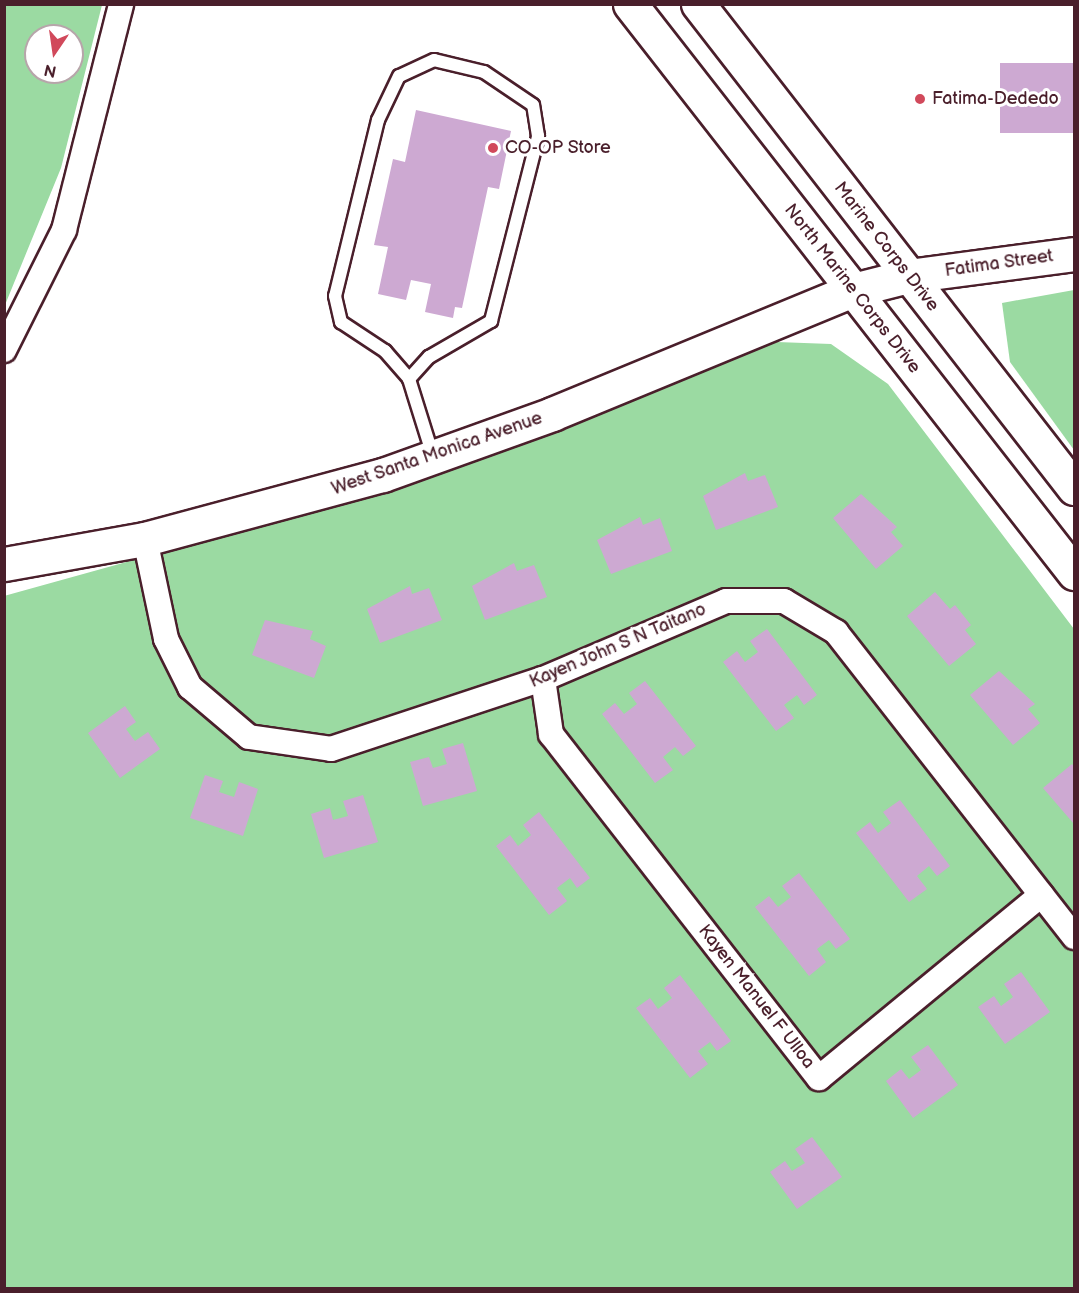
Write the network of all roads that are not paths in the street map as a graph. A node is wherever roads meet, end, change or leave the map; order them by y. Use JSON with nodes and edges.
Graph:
{"nodes":[{"id":1,"x":120,"y":4,"type":"edge"},
{"id":2,"x":630,"y":4,"type":"edge"},
{"id":3,"x":698,"y":4,"type":"edge"},
{"id":4,"x":1074,"y":254,"type":"edge"},
{"id":5,"x":908,"y":276,"type":"junction"},
{"id":6,"x":853,"y":290,"type":"junction"},
{"id":7,"x":4,"y":350,"type":"edge"},
{"id":8,"x":409,"y":379,"type":"junction"},
{"id":9,"x":433,"y":458,"type":"junction"},
{"id":10,"x":1074,"y":488,"type":"edge"},
{"id":11,"x":145,"y":538,"type":"junction"},
{"id":12,"x":4,"y":564,"type":"edge"},
{"id":13,"x":1074,"y":573,"type":"edge"},
{"id":14,"x":543,"y":679,"type":"junction"},
{"id":15,"x":1041,"y":895,"type":"junction"},
{"id":16,"x":1074,"y":937,"type":"edge"}],
"edges":[{"from":1,"to":7,"type":"street"},
{"from":2,"to":6,"type":"main road","name":"North Marine Corps Drive"},
{"from":3,"to":5,"type":"main road","name":"Marine Corps Drive"},
{"from":4,"to":5,"type":"main road","name":"Fatima Street"},
{"from":5,"to":6,"type":"main road","name":"Fatima Street"},
{"from":5,"to":10,"type":"main road","name":"Marine Corps Drive"},
{"from":6,"to":9,"type":"main road","name":"West Santa Monica Avenue"},
{"from":6,"to":13,"type":"main road","name":"North Marine Corps Drive"},
{"from":8,"to":8,"type":"lane"},
{"from":8,"to":9,"type":"lane"},
{"from":9,"to":11,"type":"main road","name":"West Santa Monica Avenue"},
{"from":11,"to":12,"type":"main road","name":"West Santa Monica Avenue"},
{"from":11,"to":14,"type":"street","name":"Kayen John S N Taitano"},
{"from":14,"to":15,"type":"street","name":"Kayen John S N Taitano"},
{"from":14,"to":15,"type":"street","name":"Kayen Manuel F Ulloa"},
{"from":15,"to":16,"type":"street","name":"Kayen John S N Taitano"}]}
